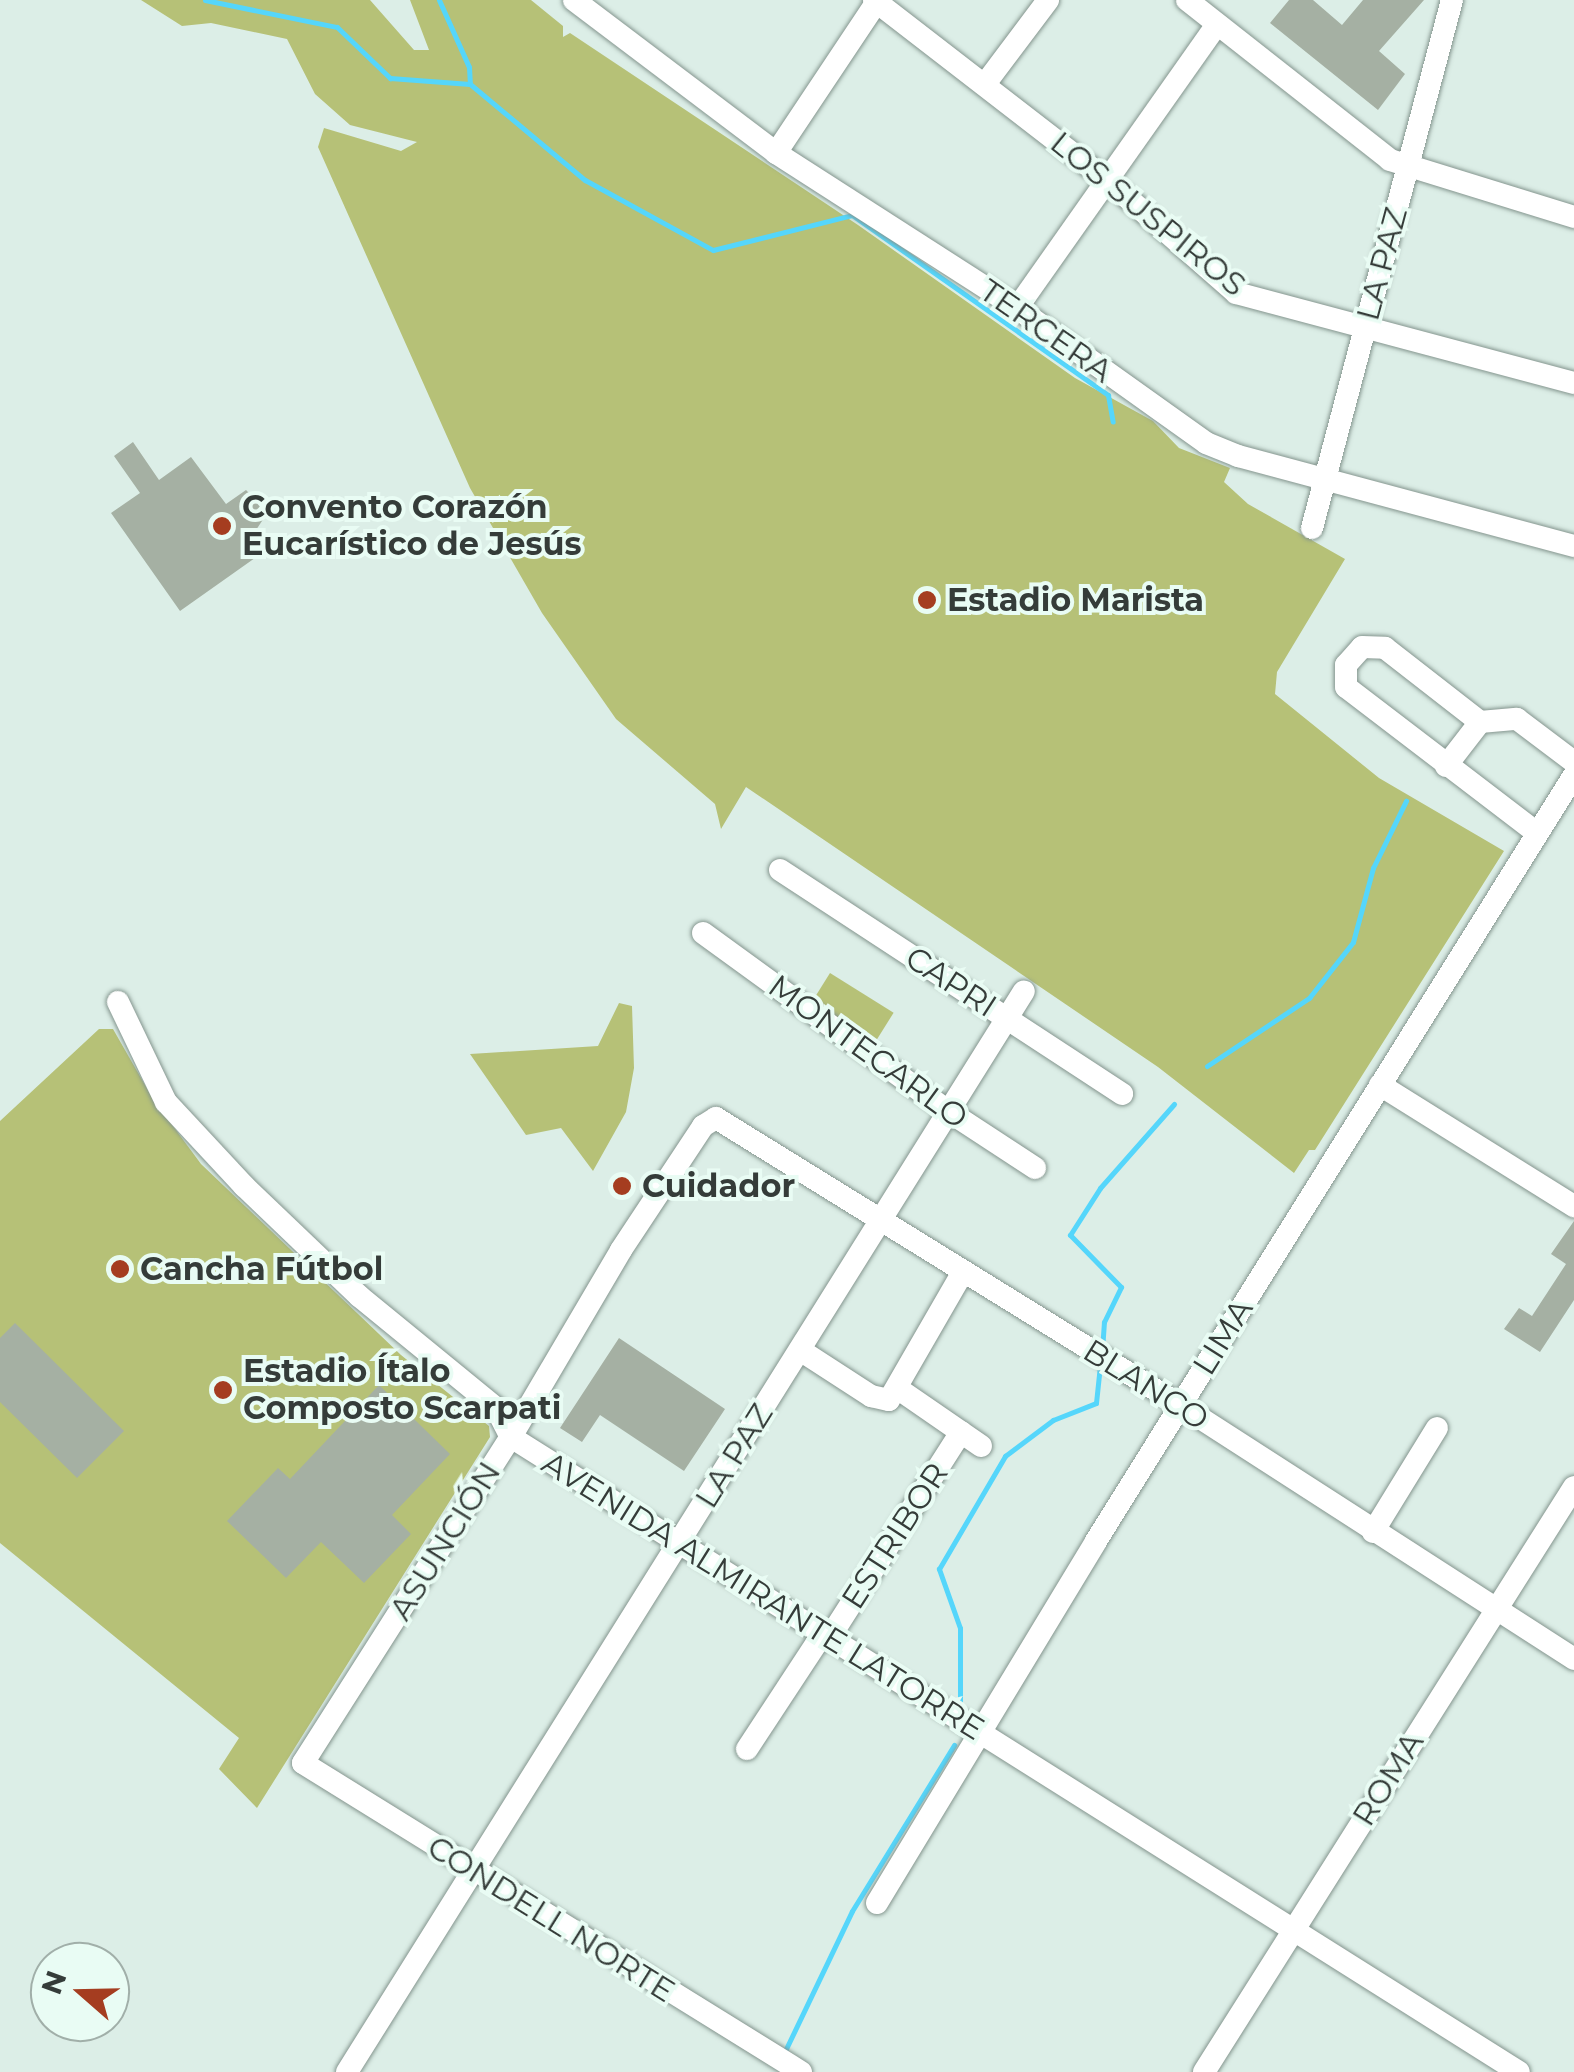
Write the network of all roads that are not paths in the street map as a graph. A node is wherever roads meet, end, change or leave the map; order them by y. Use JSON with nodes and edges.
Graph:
{"nodes":[{"id":1,"x":574,"y":0,"type":"edge"},
{"id":2,"x":1048,"y":0,"type":"edge"},
{"id":3,"x":1187,"y":0,"type":"edge"},
{"id":4,"x":1452,"y":0,"type":"edge"},
{"id":5,"x":876,"y":1,"type":"edge"},
{"id":6,"x":1216,"y":24,"type":"junction"},
{"id":7,"x":985,"y":84,"type":"junction"},
{"id":8,"x":776,"y":153,"type":"junction"},
{"id":9,"x":1406,"y":168,"type":"junction"},
{"id":10,"x":1106,"y":179,"type":"junction"},
{"id":11,"x":1574,"y":217,"type":"edge"},
{"id":12,"x":1017,"y":308,"type":"junction"},
{"id":13,"x":1365,"y":327,"type":"junction"},
{"id":14,"x":1574,"y":383,"type":"edge"},
{"id":15,"x":1326,"y":480,"type":"junction"},
{"id":16,"x":1312,"y":528,"type":"dead end"},
{"id":17,"x":1574,"y":546,"type":"edge"},
{"id":18,"x":1480,"y":722,"type":"junction"},
{"id":19,"x":1574,"y":762,"type":"edge"},
{"id":20,"x":1446,"y":766,"type":"junction"},
{"id":21,"x":1574,"y":776,"type":"edge"},
{"id":22,"x":1536,"y":833,"type":"junction"},
{"id":23,"x":780,"y":870,"type":"dead end"},
{"id":24,"x":704,"y":933,"type":"dead end"},
{"id":25,"x":1024,"y":991,"type":"dead end"},
{"id":26,"x":118,"y":1002,"type":"dead end"},
{"id":27,"x":1006,"y":1019,"type":"junction"},
{"id":28,"x":1380,"y":1085,"type":"junction"},
{"id":29,"x":1122,"y":1094,"type":"dead end"},
{"id":30,"x":948,"y":1111,"type":"junction"},
{"id":31,"x":716,"y":1118,"type":"joint"},
{"id":32,"x":1035,"y":1168,"type":"dead end"},
{"id":33,"x":1574,"y":1206,"type":"edge"},
{"id":34,"x":882,"y":1220,"type":"junction"},
{"id":35,"x":963,"y":1272,"type":"junction"},
{"id":36,"x":800,"y":1350,"type":"junction"},
{"id":37,"x":890,"y":1394,"type":"junction"},
{"id":38,"x":1180,"y":1405,"type":"junction"},
{"id":39,"x":1437,"y":1428,"type":"dead end"},
{"id":40,"x":961,"y":1432,"type":"junction"},
{"id":41,"x":510,"y":1437,"type":"junction"},
{"id":42,"x":981,"y":1446,"type":"dead end"},
{"id":43,"x":1574,"y":1486,"type":"edge"},
{"id":44,"x":1373,"y":1532,"type":"junction"},
{"id":45,"x":680,"y":1544,"type":"junction"},
{"id":46,"x":1495,"y":1608,"type":"junction"},
{"id":47,"x":825,"y":1638,"type":"junction"},
{"id":48,"x":1574,"y":1658,"type":"edge"},
{"id":49,"x":978,"y":1731,"type":"junction"},
{"id":50,"x":747,"y":1748,"type":"dead end"},
{"id":51,"x":303,"y":1763,"type":"joint"},
{"id":52,"x":473,"y":1870,"type":"junction"},
{"id":53,"x":877,"y":1903,"type":"dead end"},
{"id":54,"x":1293,"y":1930,"type":"junction"},
{"id":55,"x":778,"y":2064,"type":"edge"},
{"id":56,"x":348,"y":2072,"type":"edge"},
{"id":57,"x":1204,"y":2072,"type":"edge"},
{"id":58,"x":1519,"y":2072,"type":"edge"}],
"edges":[{"from":1,"to":8,"type":"street","name":"TERCERA"},
{"from":2,"to":7,"type":"street"},
{"from":3,"to":6,"type":"street"},
{"from":4,"to":9,"type":"street","name":"LA PAZ"},
{"from":5,"to":7,"type":"street","name":"LOS SUSPIROS"},
{"from":5,"to":8,"type":"street"},
{"from":6,"to":9,"type":"street"},
{"from":6,"to":10,"type":"street"},
{"from":7,"to":10,"type":"street","name":"LOS SUSPIROS"},
{"from":8,"to":12,"type":"street","name":"TERCERA"},
{"from":9,"to":11,"type":"street"},
{"from":9,"to":13,"type":"street","name":"LA PAZ"},
{"from":10,"to":12,"type":"street"},
{"from":10,"to":13,"type":"street","name":"LOS SUSPIROS"},
{"from":12,"to":15,"type":"street","name":"TERCERA"},
{"from":13,"to":14,"type":"street","name":"LOS SUSPIROS"},
{"from":13,"to":15,"type":"street","name":"LA PAZ"},
{"from":15,"to":16,"type":"street","name":"LA PAZ"},
{"from":15,"to":17,"type":"street","name":"TERCERA"},
{"from":18,"to":19,"type":"street"},
{"from":18,"to":20,"type":"street"},
{"from":18,"to":20,"type":"street"},
{"from":20,"to":22,"type":"street"},
{"from":21,"to":22,"type":"street","name":"LIMA"},
{"from":22,"to":28,"type":"street","name":"LIMA"},
{"from":23,"to":27,"type":"street","name":"CAPRI"},
{"from":24,"to":30,"type":"street","name":"MONTECARLO"},
{"from":25,"to":27,"type":"street","name":"LA PAZ"},
{"from":26,"to":41,"type":"street","name":"AVENIDA ALMIRANTE LATORRE"},
{"from":27,"to":29,"type":"street","name":"CAPRI"},
{"from":27,"to":30,"type":"street","name":"LA PAZ"},
{"from":28,"to":33,"type":"street"},
{"from":28,"to":38,"type":"street","name":"LIMA"},
{"from":30,"to":32,"type":"street","name":"MONTECARLO"},
{"from":30,"to":34,"type":"street","name":"LA PAZ"},
{"from":31,"to":34,"type":"street","name":"BLANCO"},
{"from":31,"to":41,"type":"street","name":"ASUNCIÓN"},
{"from":34,"to":35,"type":"street","name":"BLANCO"},
{"from":34,"to":36,"type":"street","name":"LA PAZ"},
{"from":35,"to":37,"type":"street"},
{"from":35,"to":38,"type":"street","name":"BLANCO"},
{"from":36,"to":37,"type":"street"},
{"from":36,"to":45,"type":"street","name":"LA PAZ"},
{"from":37,"to":40,"type":"street"},
{"from":38,"to":44,"type":"street","name":"BLANCO"},
{"from":38,"to":49,"type":"street","name":"LIMA"},
{"from":39,"to":44,"type":"street"},
{"from":40,"to":42,"type":"street"},
{"from":40,"to":47,"type":"street","name":"ESTRIBOR"},
{"from":41,"to":45,"type":"street","name":"AVENIDA ALMIRANTE LATORRE"},
{"from":41,"to":51,"type":"street","name":"ASUNCIÓN"},
{"from":43,"to":46,"type":"street","name":"ROMA"},
{"from":44,"to":46,"type":"street","name":"BLANCO"},
{"from":45,"to":47,"type":"street","name":"AVENIDA ALMIRANTE LATORRE"},
{"from":45,"to":52,"type":"street","name":"LA PAZ"},
{"from":46,"to":48,"type":"street","name":"BLANCO"},
{"from":46,"to":54,"type":"street","name":"ROMA"},
{"from":47,"to":49,"type":"street","name":"AVENIDA ALMIRANTE LATORRE"},
{"from":47,"to":50,"type":"street","name":"ESTRIBOR"},
{"from":49,"to":53,"type":"street","name":"LIMA"},
{"from":49,"to":54,"type":"street","name":"AVENIDA ALMIRANTE LATORRE"},
{"from":51,"to":52,"type":"street","name":"CONDELL NORTE"},
{"from":52,"to":55,"type":"street","name":"CONDELL NORTE"},
{"from":52,"to":56,"type":"street","name":"LA PAZ"},
{"from":54,"to":57,"type":"street","name":"ROMA"},
{"from":54,"to":58,"type":"street","name":"AVENIDA ALMIRANTE LATORRE"}]}
